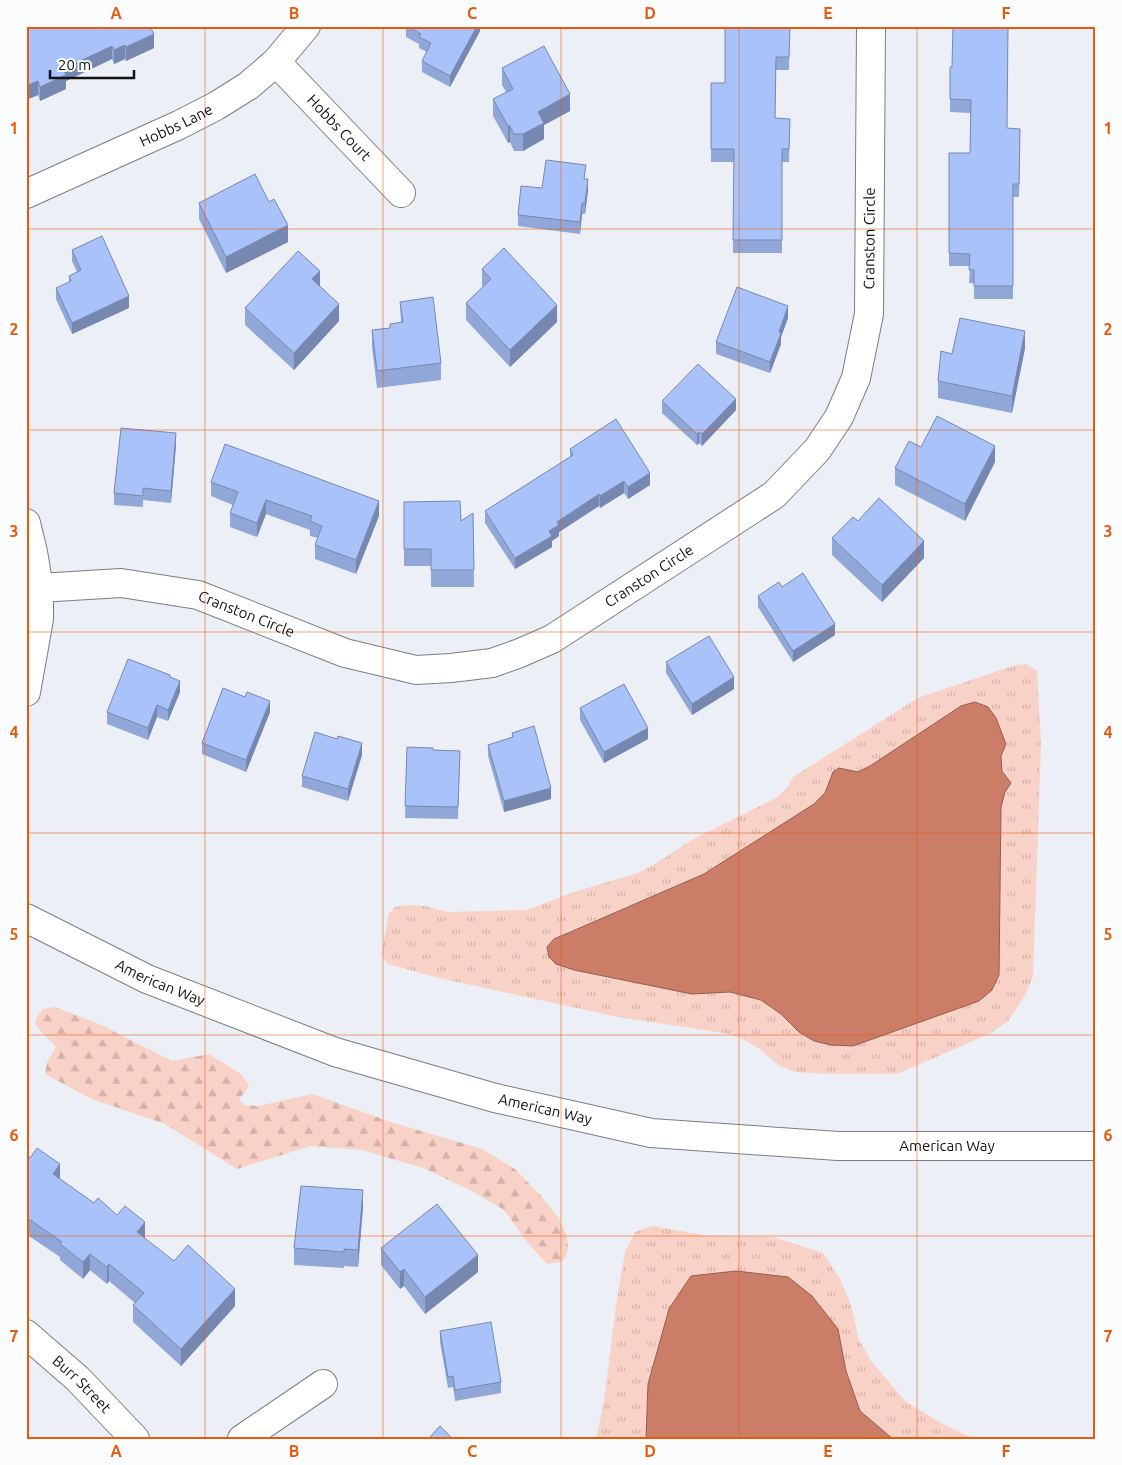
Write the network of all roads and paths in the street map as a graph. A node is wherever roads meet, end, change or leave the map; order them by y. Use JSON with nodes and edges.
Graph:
{"nodes":[{"id":1,"x":306,"y":26,"type":"edge"},
{"id":2,"x":871,"y":26,"type":"edge"},
{"id":3,"x":276,"y":62,"type":"junction"},
{"id":4,"x":401,"y":193,"type":"dead end"},
{"id":5,"x":26,"y":194,"type":"edge"},
{"id":6,"x":26,"y":523,"type":"edge"},
{"id":7,"x":39,"y":588,"type":"junction"},
{"id":8,"x":26,"y":692,"type":"edge"},
{"id":9,"x":26,"y":918,"type":"edge"},
{"id":10,"x":1096,"y":1146,"type":"edge"},
{"id":11,"x":26,"y":1334,"type":"edge"},
{"id":12,"x":323,"y":1384,"type":"dead end"},
{"id":13,"x":135,"y":1439,"type":"edge"},
{"id":14,"x":242,"y":1439,"type":"edge"}],
"edges":[{"from":1,"to":3,"type":"street","name":"Hobbs Lane"},
{"from":2,"to":7,"type":"street","name":"Cranston Circle"},
{"from":3,"to":4,"type":"street","name":"Hobbs Court"},
{"from":3,"to":5,"type":"street","name":"Hobbs Lane"},
{"from":6,"to":7,"type":"street"},
{"from":7,"to":8,"type":"street"},
{"from":9,"to":10,"type":"street","name":"American Way"},
{"from":11,"to":13,"type":"street","name":"Burr Street"},
{"from":12,"to":14,"type":"street"}]}
